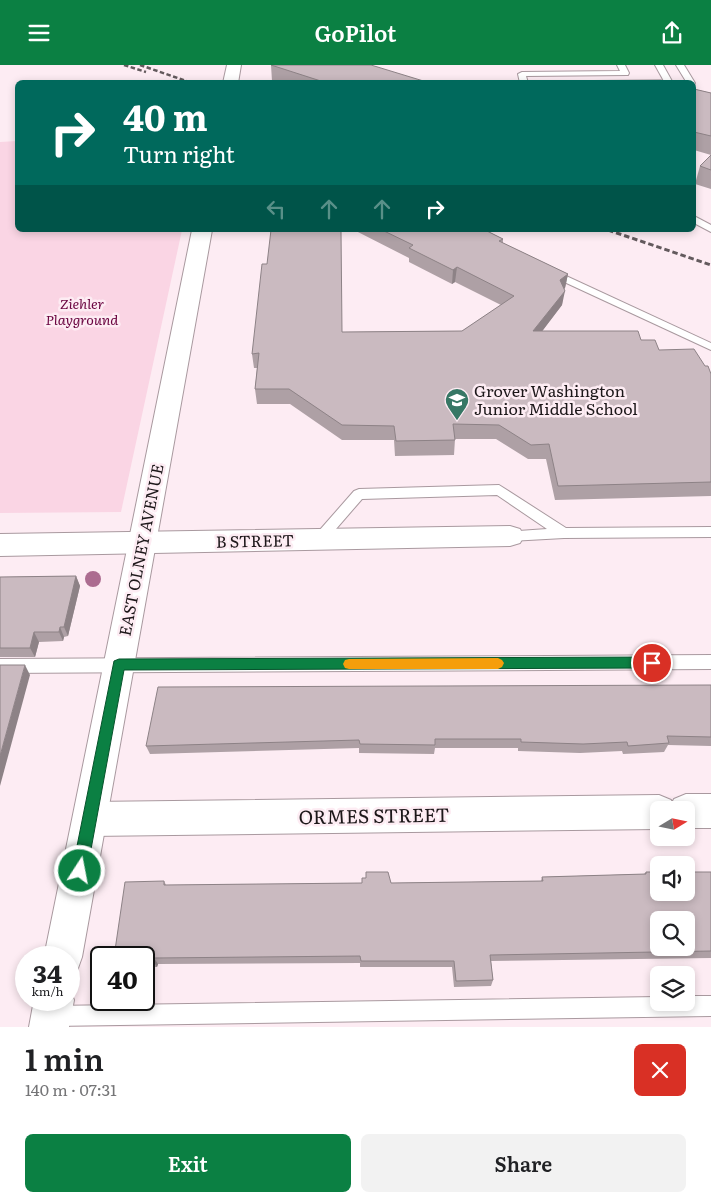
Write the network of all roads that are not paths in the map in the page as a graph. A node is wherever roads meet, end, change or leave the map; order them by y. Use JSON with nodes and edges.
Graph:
{"nodes":[{"id":1,"x":621,"y":65,"type":"edge"},
{"id":2,"x":659,"y":65,"type":"edge"},
{"id":3,"x":680,"y":65,"type":"edge"},
{"id":4,"x":523,"y":80,"type":"edge"},
{"id":5,"x":667,"y":80,"type":"edge"},
{"id":6,"x":689,"y":80,"type":"edge"},
{"id":7,"x":696,"y":220,"type":"edge"},
{"id":8,"x":711,"y":229,"type":"edge"},
{"id":9,"x":202,"y":232,"type":"edge"},
{"id":10,"x":543,"y":268,"type":"edge"},
{"id":11,"x":711,"y":347,"type":"edge"},
{"id":12,"x":564,"y":533,"type":"junction"},
{"id":13,"x":711,"y":533,"type":"edge"},
{"id":14,"x":510,"y":536,"type":"joint"},
{"id":15,"x":318,"y":540,"type":"junction"},
{"id":16,"x":142,"y":543,"type":"junction"},
{"id":17,"x":0,"y":545,"type":"edge"},
{"id":18,"x":711,"y":662,"type":"edge"},
{"id":19,"x":119,"y":664,"type":"junction"},
{"id":20,"x":0,"y":666,"type":"edge"},
{"id":21,"x":695,"y":811,"type":"edge"},
{"id":22,"x":711,"y":811,"type":"edge"},
{"id":23,"x":650,"y":812,"type":"edge"},
{"id":24,"x":90,"y":819,"type":"junction"},
{"id":25,"x":65,"y":946,"type":"edge"},
{"id":26,"x":711,"y":1006,"type":"edge"},
{"id":27,"x":51,"y":1014,"type":"edge"}],
"edges":[{"from":1,"to":4,"type":"lane"},
{"from":2,"to":5,"type":"lane"},
{"from":3,"to":6,"type":"lane"},
{"from":7,"to":8,"type":"lane"},
{"from":9,"to":16,"type":"street","name":"EAST OLNEY AVENUE"},
{"from":10,"to":11,"type":"lane"},
{"from":12,"to":13,"type":"lane"},
{"from":12,"to":14,"type":"lane"},
{"from":12,"to":15,"type":"lane"},
{"from":14,"to":15,"type":"street","name":"B STREET"},
{"from":15,"to":16,"type":"street","name":"B STREET"},
{"from":16,"to":17,"type":"street","name":"B STREET"},
{"from":16,"to":19,"type":"street","name":"EAST OLNEY AVENUE"},
{"from":18,"to":19,"type":"lane"},
{"from":19,"to":20,"type":"lane"},
{"from":19,"to":24,"type":"street","name":"EAST OLNEY AVENUE"},
{"from":21,"to":22,"type":"street"},
{"from":23,"to":24,"type":"street","name":"ORMES STREET"},
{"from":24,"to":25,"type":"street","name":"EAST OLNEY AVENUE"},
{"from":26,"to":27,"type":"lane"}]}
